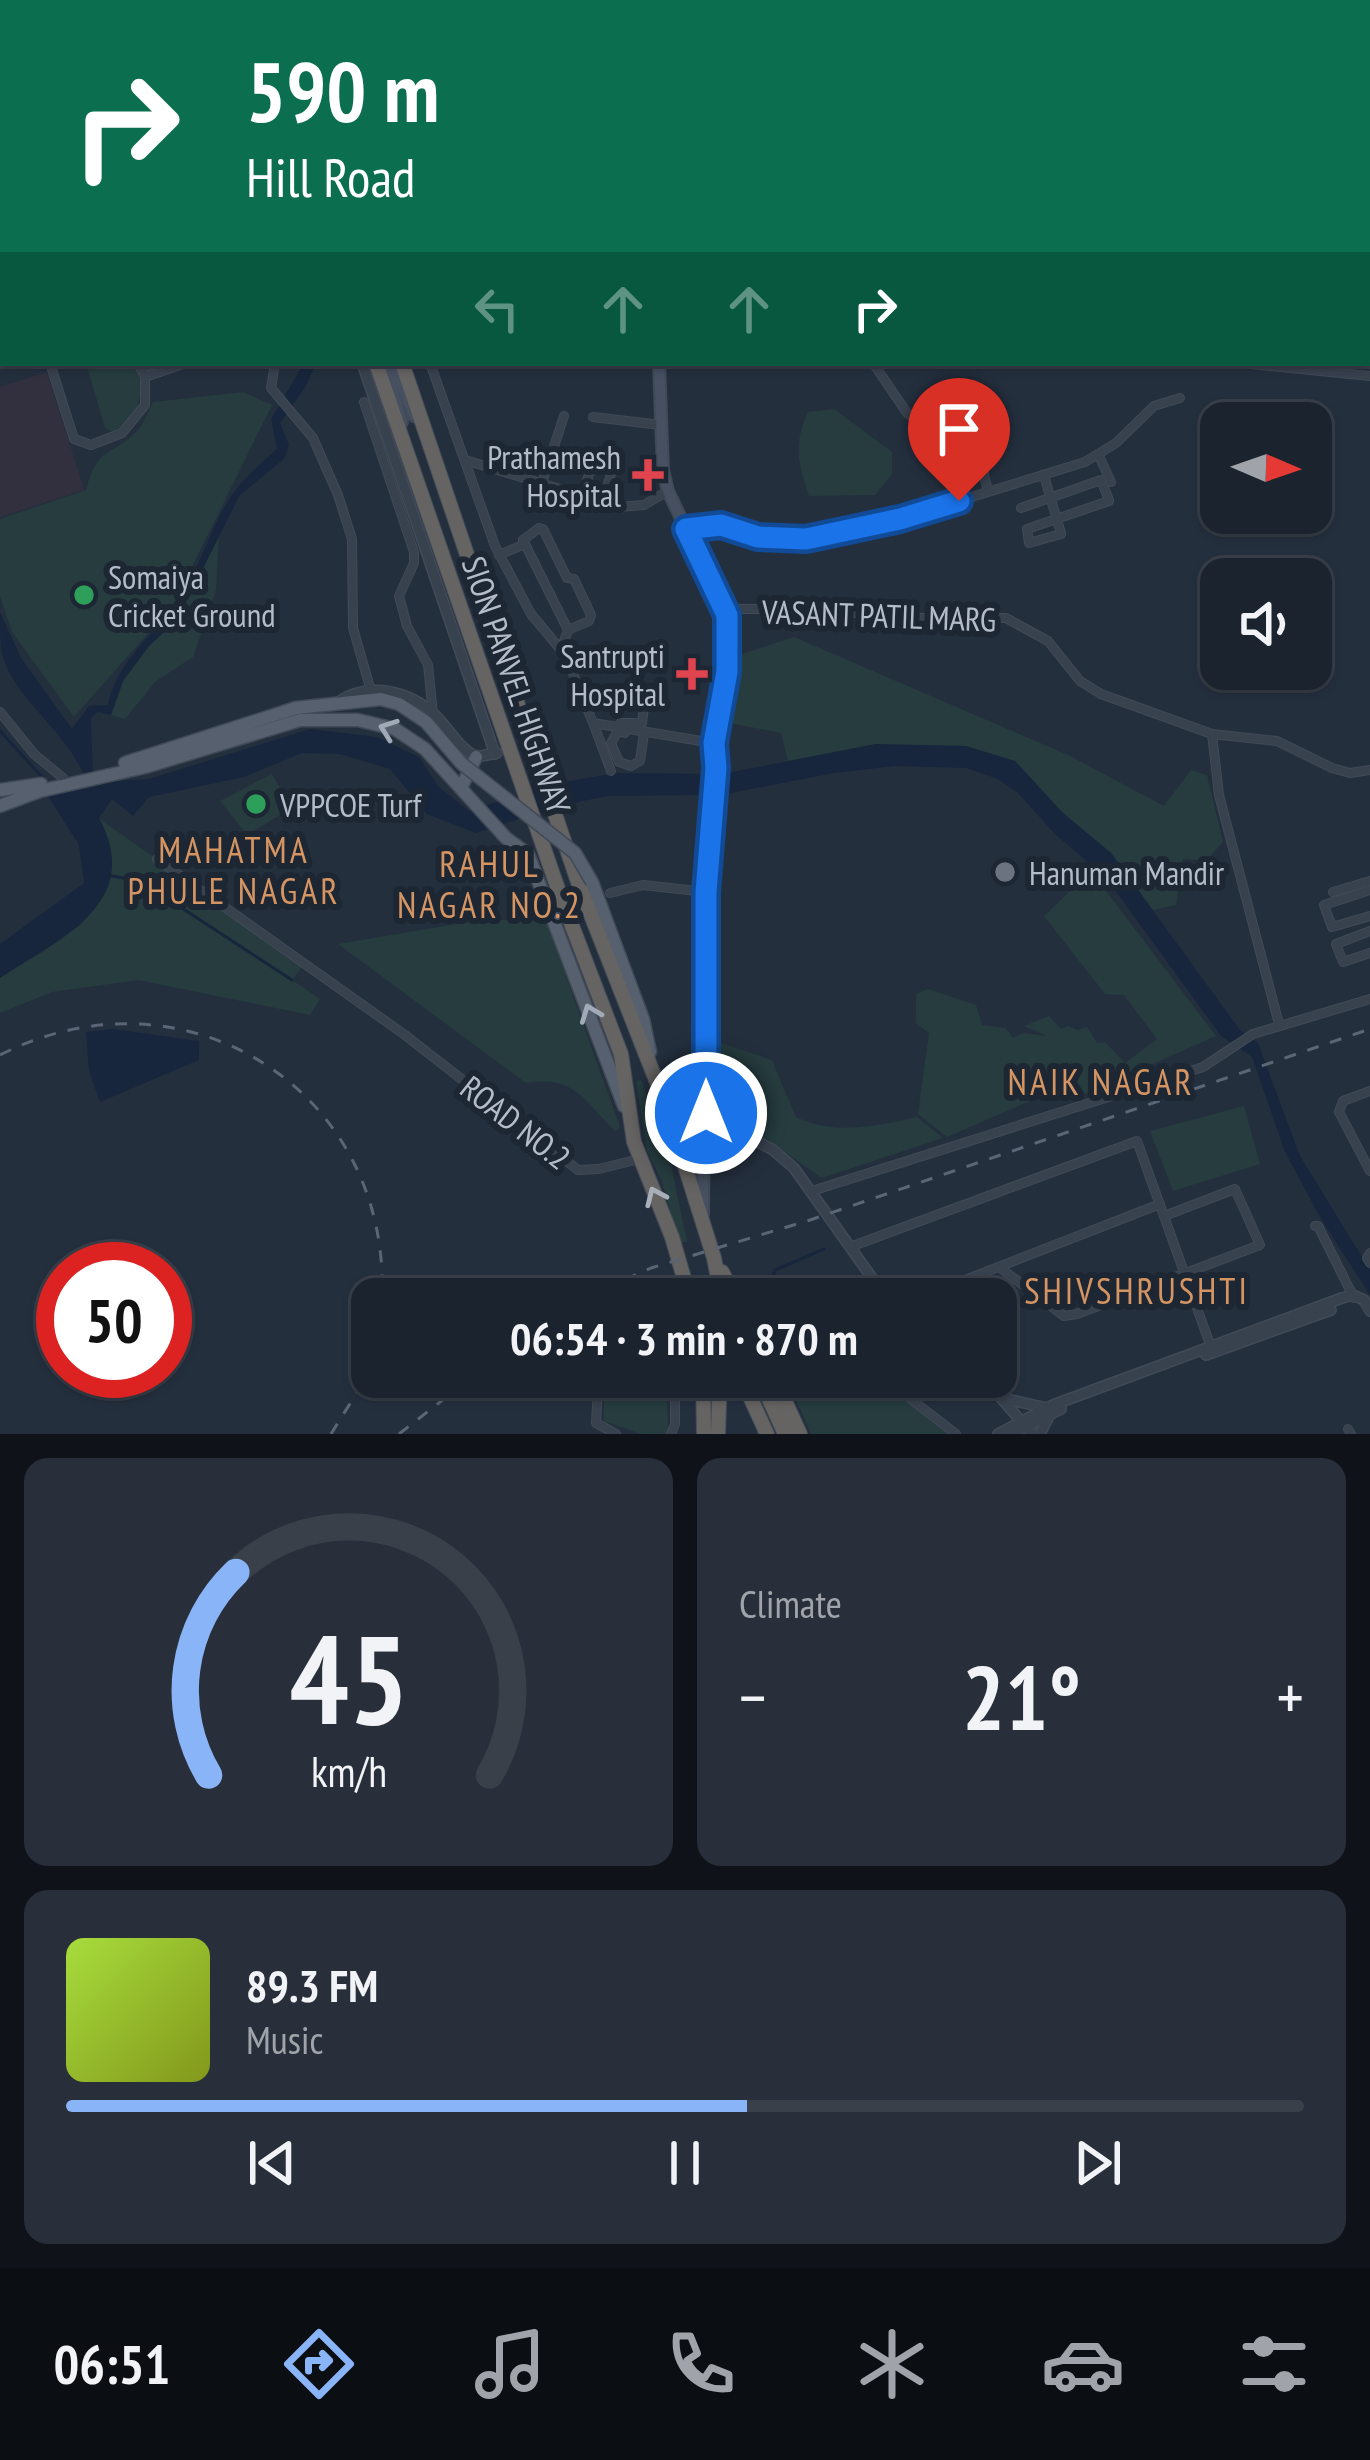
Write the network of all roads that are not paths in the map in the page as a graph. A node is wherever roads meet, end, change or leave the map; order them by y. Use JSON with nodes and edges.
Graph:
{"nodes":[{"id":1,"x":51,"y":366,"type":"edge"},
{"id":2,"x":275,"y":366,"type":"edge"},
{"id":3,"x":363,"y":366,"type":"edge"},
{"id":4,"x":377,"y":366,"type":"edge"},
{"id":5,"x":394,"y":366,"type":"edge"},
{"id":6,"x":394,"y":366,"type":"edge"},
{"id":7,"x":431,"y":366,"type":"edge"},
{"id":8,"x":659,"y":366,"type":"edge"},
{"id":9,"x":875,"y":366,"type":"edge"},
{"id":10,"x":1270,"y":366,"type":"edge"},
{"id":11,"x":141,"y":369,"type":"edge"},
{"id":12,"x":1370,"y":376,"type":"edge"},
{"id":13,"x":1180,"y":398,"type":"dead end"},
{"id":14,"x":364,"y":402,"type":"dead end"},
{"id":15,"x":564,"y":416,"type":"dead end"},
{"id":16,"x":593,"y":417,"type":"dead end"},
{"id":17,"x":661,"y":425,"type":"junction"},
{"id":18,"x":1114,"y":451,"type":"dead end"},
{"id":19,"x":409,"y":455,"type":"junction"},
{"id":20,"x":1099,"y":456,"type":"junction"},
{"id":21,"x":464,"y":459,"type":"junction"},
{"id":22,"x":1044,"y":475,"type":"junction"},
{"id":23,"x":1111,"y":482,"type":"dead end"},
{"id":24,"x":542,"y":483,"type":"junction"},
{"id":25,"x":1076,"y":488,"type":"junction"},
{"id":26,"x":668,"y":491,"type":"junction"},
{"id":27,"x":988,"y":491,"type":"junction"},
{"id":28,"x":582,"y":496,"type":"junction"},
{"id":29,"x":1050,"y":497,"type":"junction"},
{"id":30,"x":603,"y":502,"type":"junction"},
{"id":31,"x":1022,"y":508,"type":"dead end"},
{"id":32,"x":1084,"y":510,"type":"junction"},
{"id":33,"x":1057,"y":519,"type":"junction"},
{"id":34,"x":686,"y":529,"type":"junction"},
{"id":35,"x":525,"y":544,"type":"junction"},
{"id":36,"x":499,"y":555,"type":"junction"},
{"id":37,"x":567,"y":578,"type":"junction"},
{"id":38,"x":548,"y":587,"type":"junction"},
{"id":39,"x":726,"y":609,"type":"junction"},
{"id":40,"x":568,"y":630,"type":"junction"},
{"id":41,"x":561,"y":650,"type":"junction"},
{"id":42,"x":371,"y":691,"type":"junction"},
{"id":43,"x":613,"y":691,"type":"junction"},
{"id":44,"x":583,"y":692,"type":"junction"},
{"id":45,"x":613,"y":703,"type":"dead end"},
{"id":46,"x":334,"y":704,"type":"junction"},
{"id":47,"x":0,"y":712,"type":"edge"},
{"id":48,"x":433,"y":714,"type":"junction"},
{"id":49,"x":501,"y":720,"type":"junction"},
{"id":50,"x":610,"y":720,"type":"dead end"},
{"id":51,"x":593,"y":723,"type":"junction"},
{"id":52,"x":620,"y":725,"type":"junction"},
{"id":53,"x":643,"y":734,"type":"junction"},
{"id":54,"x":1212,"y":734,"type":"junction"},
{"id":55,"x":714,"y":743,"type":"junction"},
{"id":56,"x":495,"y":754,"type":"junction"},
{"id":57,"x":610,"y":754,"type":"junction"},
{"id":58,"x":476,"y":757,"type":"junction"},
{"id":59,"x":136,"y":764,"type":"junction"},
{"id":60,"x":611,"y":771,"type":"dead end"},
{"id":61,"x":1370,"y":772,"type":"edge"},
{"id":62,"x":59,"y":782,"type":"junction"},
{"id":63,"x":39,"y":788,"type":"junction"},
{"id":64,"x":461,"y":788,"type":"junction"},
{"id":65,"x":3,"y":789,"type":"edge"},
{"id":66,"x":4,"y":805,"type":"edge"},
{"id":67,"x":528,"y":854,"type":"junction"},
{"id":68,"x":157,"y":859,"type":"dead end"},
{"id":69,"x":1370,"y":885,"type":"edge"},
{"id":70,"x":558,"y":889,"type":"junction"},
{"id":71,"x":706,"y":892,"type":"junction"},
{"id":72,"x":1334,"y":892,"type":"dead end"},
{"id":73,"x":610,"y":893,"type":"dead end"},
{"id":74,"x":1370,"y":916,"type":"edge"},
{"id":75,"x":1370,"y":931,"type":"edge"},
{"id":76,"x":1370,"y":953,"type":"edge"},
{"id":77,"x":1370,"y":999,"type":"edge"},
{"id":78,"x":1280,"y":1024,"type":"junction"},
{"id":79,"x":652,"y":1065,"type":"junction"},
{"id":80,"x":1370,"y":1091,"type":"edge"},
{"id":81,"x":665,"y":1102,"type":"junction"},
{"id":82,"x":706,"y":1113,"type":"junction"},
{"id":83,"x":630,"y":1123,"type":"junction"},
{"id":84,"x":639,"y":1159,"type":"junction"},
{"id":85,"x":1370,"y":1172,"type":"edge"},
{"id":86,"x":812,"y":1191,"type":"junction"},
{"id":87,"x":1160,"y":1204,"type":"junction"},
{"id":88,"x":1164,"y":1216,"type":"junction"},
{"id":89,"x":702,"y":1226,"type":"junction"},
{"id":90,"x":1315,"y":1226,"type":"dead end"},
{"id":91,"x":848,"y":1247,"type":"junction"},
{"id":92,"x":1370,"y":1253,"type":"edge"},
{"id":93,"x":1370,"y":1263,"type":"edge"},
{"id":94,"x":999,"y":1267,"type":"junction"},
{"id":95,"x":680,"y":1268,"type":"junction"},
{"id":96,"x":1184,"y":1272,"type":"junction"},
{"id":97,"x":683,"y":1278,"type":"edge"},
{"id":98,"x":686,"y":1278,"type":"edge"},
{"id":99,"x":723,"y":1278,"type":"edge"},
{"id":100,"x":871,"y":1278,"type":"edge"},
{"id":101,"x":970,"y":1278,"type":"edge"},
{"id":102,"x":1363,"y":1302,"type":"edge"},
{"id":103,"x":1212,"y":1350,"type":"junction"},
{"id":104,"x":598,"y":1398,"type":"edge"},
{"id":105,"x":675,"y":1398,"type":"edge"},
{"id":106,"x":703,"y":1398,"type":"edge"},
{"id":107,"x":719,"y":1398,"type":"edge"},
{"id":108,"x":751,"y":1398,"type":"edge"},
{"id":109,"x":769,"y":1398,"type":"edge"},
{"id":110,"x":784,"y":1398,"type":"edge"},
{"id":111,"x":909,"y":1398,"type":"edge"},
{"id":112,"x":1002,"y":1398,"type":"joint"},
{"id":113,"x":1048,"y":1411,"type":"junction"},
{"id":114,"x":1024,"y":1431,"type":"edge"},
{"id":115,"x":616,"y":1434,"type":"edge"},
{"id":116,"x":671,"y":1434,"type":"edge"},
{"id":117,"x":704,"y":1434,"type":"edge"},
{"id":118,"x":718,"y":1434,"type":"edge"},
{"id":119,"x":767,"y":1434,"type":"edge"},
{"id":120,"x":785,"y":1434,"type":"edge"},
{"id":121,"x":800,"y":1434,"type":"edge"},
{"id":122,"x":956,"y":1434,"type":"edge"},
{"id":123,"x":998,"y":1434,"type":"edge"}],
"edges":[{"from":1,"to":11,"type":"street"},
{"from":2,"to":42,"type":"street"},
{"from":3,"to":56,"type":"street"},
{"from":4,"to":19,"type":"highway","name":"SION PANVEL HIGHWAY"},
{"from":5,"to":19,"type":"main road"},
{"from":6,"to":79,"type":"highway","name":"SION PANVEL HIGHWAY"},
{"from":7,"to":21,"type":"street"},
{"from":8,"to":17,"type":"main road"},
{"from":9,"to":27,"type":"street"},
{"from":10,"to":12,"type":"street"},
{"from":13,"to":20,"type":"street"},
{"from":14,"to":48,"type":"street"},
{"from":15,"to":24,"type":"street"},
{"from":16,"to":17,"type":"street"},
{"from":17,"to":26,"type":"main road"},
{"from":18,"to":20,"type":"street"},
{"from":19,"to":49,"type":"highway","name":"SION PANVEL HIGHWAY"},
{"from":20,"to":22,"type":"street"},
{"from":20,"to":23,"type":"street"},
{"from":21,"to":24,"type":"street"},
{"from":21,"to":36,"type":"street"},
{"from":22,"to":27,"type":"street"},
{"from":22,"to":29,"type":"street"},
{"from":24,"to":28,"type":"street"},
{"from":25,"to":29,"type":"street"},
{"from":25,"to":32,"type":"street"},
{"from":25,"to":32,"type":"street"},
{"from":26,"to":30,"type":"street"},
{"from":26,"to":34,"type":"main road"},
{"from":27,"to":34,"type":"street"},
{"from":28,"to":30,"type":"street"},
{"from":28,"to":30,"type":"street"},
{"from":29,"to":31,"type":"street"},
{"from":29,"to":33,"type":"street"},
{"from":32,"to":33,"type":"street"},
{"from":33,"to":33,"type":"street"},
{"from":34,"to":39,"type":"main road"},
{"from":35,"to":36,"type":"street"},
{"from":35,"to":37,"type":"street"},
{"from":35,"to":38,"type":"street"},
{"from":36,"to":41,"type":"street"},
{"from":37,"to":38,"type":"street"},
{"from":37,"to":40,"type":"street"},
{"from":38,"to":40,"type":"street"},
{"from":39,"to":54,"type":"street","name":"VASANT PATIL MARG"},
{"from":39,"to":55,"type":"main road"},
{"from":40,"to":41,"type":"street"},
{"from":41,"to":44,"type":"street"},
{"from":42,"to":46,"type":"street"},
{"from":42,"to":48,"type":"street"},
{"from":43,"to":44,"type":"street"},
{"from":43,"to":45,"type":"street"},
{"from":43,"to":52,"type":"street"},
{"from":44,"to":51,"type":"street"},
{"from":46,"to":59,"type":"main road"},
{"from":46,"to":79,"type":"main road","bridge":true},
{"from":47,"to":62,"type":"street"},
{"from":48,"to":58,"type":"street"},
{"from":49,"to":56,"type":"street"},
{"from":49,"to":70,"type":"highway","name":"SION PANVEL HIGHWAY"},
{"from":50,"to":52,"type":"street"},
{"from":51,"to":52,"type":"street"},
{"from":51,"to":57,"type":"street"},
{"from":52,"to":53,"type":"street"},
{"from":53,"to":55,"type":"street"},
{"from":53,"to":57,"type":"street"},
{"from":53,"to":57,"type":"street"},
{"from":54,"to":61,"type":"street","name":"VASANT PATIL MARG"},
{"from":54,"to":78,"type":"street"},
{"from":55,"to":71,"type":"main road"},
{"from":56,"to":58,"type":"street"},
{"from":57,"to":60,"type":"street"},
{"from":58,"to":64,"type":"main road"},
{"from":59,"to":62,"type":"main road"},
{"from":64,"to":59,"type":"main road","one_way":true},
{"from":62,"to":63,"type":"main road"},
{"from":63,"to":65,"type":"main road"},
{"from":63,"to":66,"type":"main road"},
{"from":64,"to":67,"type":"main road"},
{"from":65,"to":66,"type":"main road"},
{"from":67,"to":70,"type":"main road"},
{"from":83,"to":67,"type":"main road","one_way":true},
{"from":68,"to":84,"type":"street","name":"ROAD NO.2"},
{"from":69,"to":72,"type":"street"},
{"from":69,"to":74,"type":"street"},
{"from":70,"to":83,"type":"highway","name":"SION PANVEL HIGHWAY"},
{"from":71,"to":73,"type":"street"},
{"from":71,"to":82,"type":"main road"},
{"from":75,"to":76,"type":"street"},
{"from":77,"to":78,"type":"street"},
{"from":78,"to":86,"type":"street"},
{"from":79,"to":81,"type":"highway","name":"SION PANVEL HIGHWAY"},
{"from":80,"to":85,"type":"street"},
{"from":81,"to":82,"type":"main road"},
{"from":81,"to":89,"type":"highway","name":"SION PANVEL HIGHWAY"},
{"from":82,"to":86,"type":"street"},
{"from":82,"to":89,"type":"main road"},
{"from":83,"to":84,"type":"highway","name":"SION PANVEL HIGHWAY"},
{"from":95,"to":84,"type":"highway","name":"SION PANVEL HIGHWAY","one_way":true},
{"from":86,"to":91,"type":"street"},
{"from":87,"to":88,"type":"street"},
{"from":87,"to":91,"type":"street"},
{"from":87,"to":94,"type":"street"},
{"from":88,"to":96,"type":"street"},
{"from":88,"to":96,"type":"street"},
{"from":89,"to":99,"type":"highway","name":"SION PANVEL HIGHWAY"},
{"from":90,"to":102,"type":"street"},
{"from":91,"to":100,"type":"street"},
{"from":92,"to":93,"type":"street"},
{"from":94,"to":96,"type":"street"},
{"from":94,"to":101,"type":"street"},
{"from":95,"to":97,"type":"highway","name":"SION PANVEL HIGHWAY"},
{"from":95,"to":98,"type":"highway"},
{"from":96,"to":103,"type":"street"},
{"from":102,"to":103,"type":"street"},
{"from":103,"to":113,"type":"street"},
{"from":104,"to":115,"type":"street"},
{"from":105,"to":116,"type":"street"},
{"from":106,"to":117,"type":"highway"},
{"from":107,"to":118,"type":"highway"},
{"from":108,"to":119,"type":"highway"},
{"from":109,"to":120,"type":"highway"},
{"from":110,"to":121,"type":"highway"},
{"from":111,"to":122,"type":"street"},
{"from":112,"to":113,"type":"street"},
{"from":112,"to":114,"type":"street"},
{"from":113,"to":114,"type":"street"},
{"from":113,"to":114,"type":"street"},
{"from":114,"to":123,"type":"street"}]}
